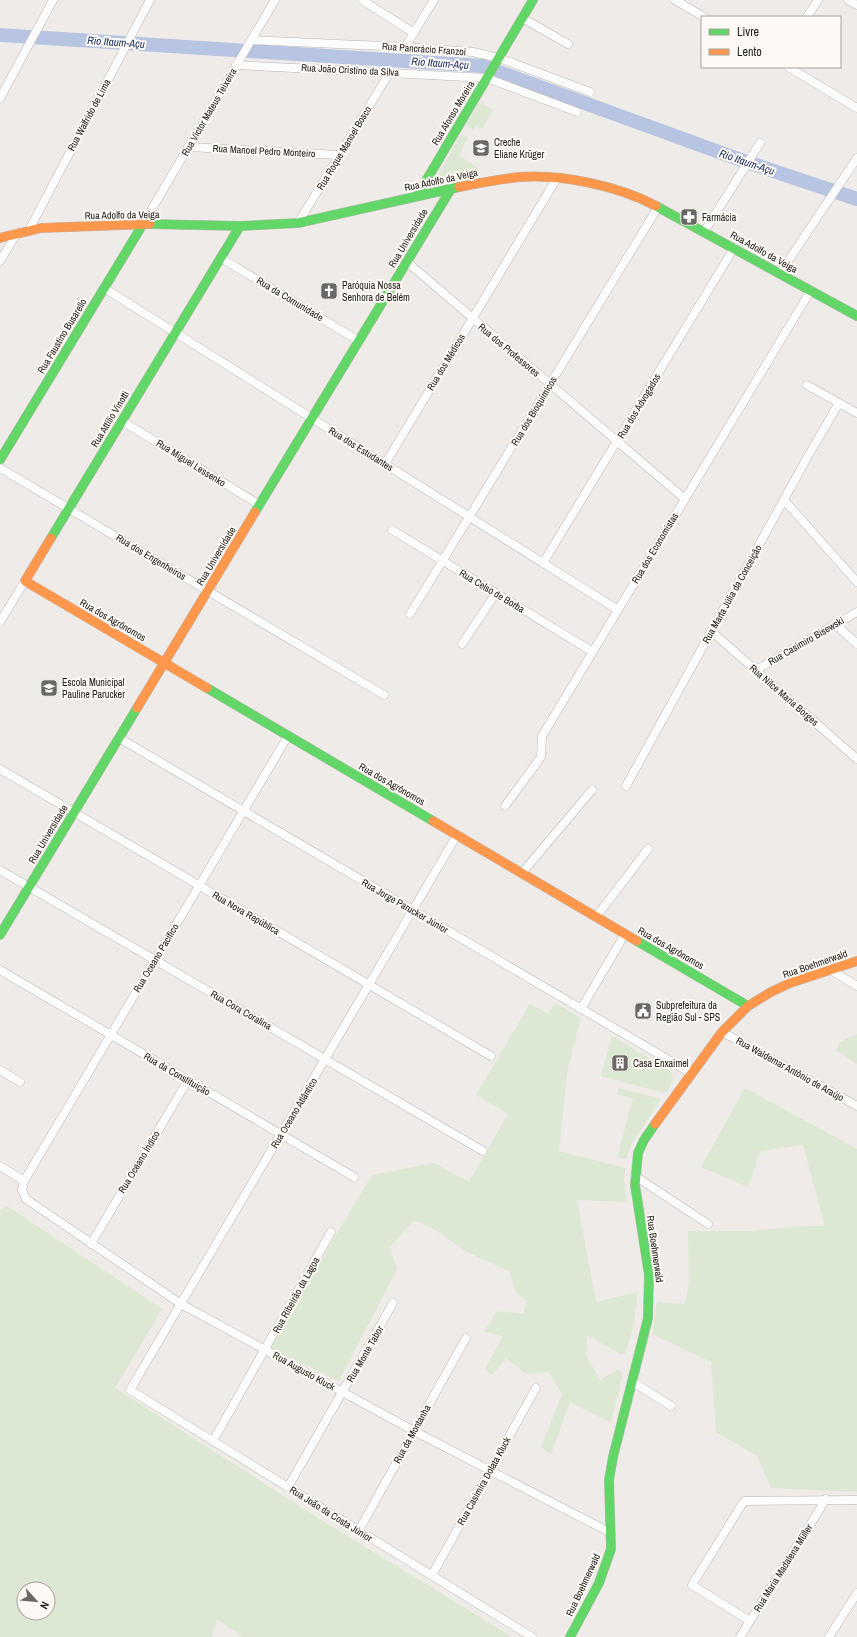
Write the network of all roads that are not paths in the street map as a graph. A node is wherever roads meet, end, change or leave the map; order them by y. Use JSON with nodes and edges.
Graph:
{"nodes":[{"id":1,"x":53,"y":0,"type":"edge"},
{"id":2,"x":150,"y":0,"type":"edge"},
{"id":3,"x":274,"y":0,"type":"edge"},
{"id":4,"x":362,"y":0,"type":"edge"},
{"id":5,"x":434,"y":0,"type":"edge"},
{"id":6,"x":533,"y":0,"type":"edge"},
{"id":7,"x":675,"y":0,"type":"edge"},
{"id":8,"x":818,"y":0,"type":"edge"},
{"id":9,"x":848,"y":0,"type":"edge"},
{"id":10,"x":857,"y":5,"type":"edge"},
{"id":11,"x":702,"y":16,"type":"edge"},
{"id":12,"x":808,"y":16,"type":"edge"},
{"id":13,"x":522,"y":18,"type":"junction"},
{"id":14,"x":414,"y":33,"type":"junction"},
{"id":15,"x":249,"y":43,"type":"junction"},
{"id":16,"x":568,"y":44,"type":"dead end"},
{"id":17,"x":405,"y":47,"type":"junction"},
{"id":18,"x":497,"y":61,"type":"junction"},
{"id":19,"x":236,"y":65,"type":"junction"},
{"id":20,"x":790,"y":68,"type":"edge"},
{"id":21,"x":390,"y":72,"type":"junction"},
{"id":22,"x":488,"y":76,"type":"junction"},
{"id":23,"x":590,"y":92,"type":"dead end"},
{"id":24,"x":0,"y":98,"type":"edge"},
{"id":25,"x":857,"y":108,"type":"edge"},
{"id":26,"x":577,"y":112,"type":"dead end"},
{"id":27,"x":760,"y":143,"type":"dead end"},
{"id":28,"x":188,"y":147,"type":"junction"},
{"id":29,"x":339,"y":155,"type":"junction"},
{"id":30,"x":857,"y":158,"type":"edge"},
{"id":31,"x":557,"y":178,"type":"junction"},
{"id":32,"x":451,"y":189,"type":"junction"},
{"id":33,"x":417,"y":196,"type":"junction"},
{"id":34,"x":658,"y":207,"type":"junction"},
{"id":35,"x":298,"y":223,"type":"junction"},
{"id":36,"x":143,"y":224,"type":"junction"},
{"id":37,"x":240,"y":226,"type":"junction"},
{"id":38,"x":29,"y":230,"type":"junction"},
{"id":39,"x":704,"y":232,"type":"junction"},
{"id":40,"x":17,"y":233,"type":"junction"},
{"id":41,"x":0,"y":238,"type":"edge"},
{"id":42,"x":734,"y":248,"type":"junction"},
{"id":43,"x":221,"y":258,"type":"junction"},
{"id":44,"x":0,"y":261,"type":"edge"},
{"id":45,"x":406,"y":262,"type":"junction"},
{"id":46,"x":780,"y":273,"type":"junction"},
{"id":47,"x":104,"y":288,"type":"junction"},
{"id":48,"x":810,"y":290,"type":"junction"},
{"id":49,"x":857,"y":315,"type":"edge"},
{"id":50,"x":473,"y":319,"type":"junction"},
{"id":51,"x":175,"y":333,"type":"junction"},
{"id":52,"x":359,"y":341,"type":"junction"},
{"id":53,"x":550,"y":384,"type":"junction"},
{"id":54,"x":807,"y":385,"type":"dead end"},
{"id":55,"x":839,"y":403,"type":"junction"},
{"id":56,"x":857,"y":413,"type":"edge"},
{"id":57,"x":312,"y":418,"type":"junction"},
{"id":58,"x":122,"y":421,"type":"junction"},
{"id":59,"x":617,"y":442,"type":"junction"},
{"id":60,"x":0,"y":460,"type":"edge"},
{"id":61,"x":385,"y":464,"type":"junction"},
{"id":62,"x":0,"y":468,"type":"edge"},
{"id":63,"x":685,"y":500,"type":"junction"},
{"id":64,"x":784,"y":500,"type":"junction"},
{"id":65,"x":260,"y":505,"type":"junction"},
{"id":66,"x":69,"y":509,"type":"junction"},
{"id":67,"x":469,"y":517,"type":"junction"},
{"id":68,"x":392,"y":530,"type":"dead end"},
{"id":69,"x":442,"y":561,"type":"junction"},
{"id":70,"x":544,"y":563,"type":"junction"},
{"id":71,"x":25,"y":581,"type":"junction"},
{"id":72,"x":857,"y":582,"type":"edge"},
{"id":73,"x":208,"y":591,"type":"junction"},
{"id":74,"x":496,"y":593,"type":"junction"},
{"id":75,"x":618,"y":610,"type":"junction"},
{"id":76,"x":857,"y":612,"type":"edge"},
{"id":77,"x":410,"y":614,"type":"dead end"},
{"id":78,"x":0,"y":622,"type":"edge"},
{"id":79,"x":836,"y":625,"type":"junction"},
{"id":80,"x":711,"y":631,"type":"junction"},
{"id":81,"x":462,"y":644,"type":"dead end"},
{"id":82,"x":857,"y":644,"type":"edge"},
{"id":83,"x":593,"y":652,"type":"junction"},
{"id":84,"x":164,"y":663,"type":"junction"},
{"id":85,"x":756,"y":670,"type":"junction"},
{"id":86,"x":384,"y":695,"type":"dead end"},
{"id":87,"x":288,"y":736,"type":"junction"},
{"id":88,"x":119,"y":738,"type":"junction"},
{"id":89,"x":857,"y":759,"type":"edge"},
{"id":90,"x":0,"y":769,"type":"edge"},
{"id":91,"x":626,"y":786,"type":"dead end"},
{"id":92,"x":592,"y":790,"type":"dead end"},
{"id":93,"x":505,"y":806,"type":"dead end"},
{"id":94,"x":244,"y":811,"type":"junction"},
{"id":95,"x":74,"y":813,"type":"junction"},
{"id":96,"x":457,"y":835,"type":"junction"},
{"id":97,"x":648,"y":849,"type":"dead end"},
{"id":98,"x":0,"y":870,"type":"edge"},
{"id":99,"x":522,"y":873,"type":"junction"},
{"id":100,"x":199,"y":886,"type":"junction"},
{"id":101,"x":29,"y":887,"type":"junction"},
{"id":102,"x":413,"y":910,"type":"junction"},
{"id":103,"x":596,"y":917,"type":"junction"},
{"id":104,"x":625,"y":934,"type":"junction"},
{"id":105,"x":0,"y":935,"type":"edge"},
{"id":106,"x":155,"y":960,"type":"junction"},
{"id":107,"x":857,"y":961,"type":"edge"},
{"id":108,"x":829,"y":969,"type":"junction"},
{"id":109,"x":0,"y":970,"type":"edge"},
{"id":110,"x":369,"y":985,"type":"junction"},
{"id":111,"x":857,"y":986,"type":"edge"},
{"id":112,"x":748,"y":1006,"type":"junction"},
{"id":113,"x":581,"y":1009,"type":"junction"},
{"id":114,"x":722,"y":1032,"type":"junction"},
{"id":115,"x":111,"y":1035,"type":"junction"},
{"id":116,"x":491,"y":1056,"type":"dead end"},
{"id":117,"x":325,"y":1059,"type":"junction"},
{"id":118,"x":0,"y":1070,"type":"edge"},
{"id":119,"x":691,"y":1073,"type":"junction"},
{"id":120,"x":188,"y":1080,"type":"junction"},
{"id":121,"x":20,"y":1082,"type":"dead end"},
{"id":122,"x":857,"y":1106,"type":"edge"},
{"id":123,"x":281,"y":1134,"type":"junction"},
{"id":124,"x":483,"y":1151,"type":"dead end"},
{"id":125,"x":0,"y":1166,"type":"edge"},
{"id":126,"x":635,"y":1176,"type":"junction"},
{"id":127,"x":354,"y":1177,"type":"dead end"},
{"id":128,"x":24,"y":1180,"type":"junction"},
{"id":129,"x":708,"y":1224,"type":"dead end"},
{"id":130,"x":331,"y":1232,"type":"dead end"},
{"id":131,"x":91,"y":1244,"type":"junction"},
{"id":132,"x":393,"y":1303,"type":"dead end"},
{"id":133,"x":181,"y":1304,"type":"junction"},
{"id":134,"x":466,"y":1338,"type":"dead end"},
{"id":135,"x":265,"y":1350,"type":"junction"},
{"id":136,"x":633,"y":1382,"type":"junction"},
{"id":137,"x":536,"y":1388,"type":"dead end"},
{"id":138,"x":130,"y":1390,"type":"joint"},
{"id":139,"x":342,"y":1393,"type":"junction"},
{"id":140,"x":671,"y":1406,"type":"dead end"},
{"id":141,"x":414,"y":1431,"type":"junction"},
{"id":142,"x":213,"y":1441,"type":"junction"},
{"id":143,"x":490,"y":1471,"type":"junction"},
{"id":144,"x":288,"y":1487,"type":"junction"},
{"id":145,"x":826,"y":1499,"type":"junction"},
{"id":146,"x":857,"y":1500,"type":"edge"},
{"id":147,"x":359,"y":1530,"type":"junction"},
{"id":148,"x":611,"y":1533,"type":"junction"},
{"id":149,"x":432,"y":1575,"type":"junction"},
{"id":150,"x":857,"y":1592,"type":"edge"},
{"id":151,"x":750,"y":1621,"type":"junction"},
{"id":152,"x":532,"y":1637,"type":"edge"},
{"id":153,"x":570,"y":1637,"type":"edge"},
{"id":154,"x":740,"y":1637,"type":"edge"},
{"id":155,"x":829,"y":1637,"type":"edge"}],
"edges":[{"from":1,"to":24,"type":"street"},
{"from":2,"to":38,"type":"street","name":"Rua Walfrido de Lima"},
{"from":3,"to":15,"type":"street","name":"Rua Victor Mateus Teixeira"},
{"from":4,"to":14,"type":"street"},
{"from":5,"to":14,"type":"street"},
{"from":6,"to":13,"type":"street","name":"Rua Afonso Moreira"},
{"from":7,"to":11,"type":"street"},
{"from":8,"to":12,"type":"street"},
{"from":9,"to":10,"type":"street"},
{"from":13,"to":16,"type":"street"},
{"from":13,"to":18,"type":"street","name":"Rua Afonso Moreira"},
{"from":14,"to":17,"type":"street"},
{"from":15,"to":17,"type":"street","name":"Rua Pancrácio Franzoi"},
{"from":15,"to":19,"type":"street","name":"Rua Victor Mateus Teixeira"},
{"from":17,"to":18,"type":"street","name":"Rua Pancrácio Franzoi"},
{"from":18,"to":22,"type":"street","name":"Rua Afonso Moreira"},
{"from":18,"to":23,"type":"street","name":"Rua Pancrácio Franzoi"},
{"from":19,"to":21,"type":"street","name":"Rua João Cristino da Silva"},
{"from":19,"to":28,"type":"street","name":"Rua Victor Mateus Teixeira"},
{"from":20,"to":25,"type":"street"},
{"from":21,"to":22,"type":"street","name":"Rua João Cristino da Silva"},
{"from":21,"to":29,"type":"street","name":"Rua Roque Manoel Bosco"},
{"from":22,"to":26,"type":"street","name":"Rua João Cristino da Silva"},
{"from":22,"to":33,"type":"street","name":"Rua Afonso Moreira"},
{"from":27,"to":39,"type":"street"},
{"from":28,"to":29,"type":"street","name":"Rua Manoel Pedro Monteiro"},
{"from":28,"to":36,"type":"street","name":"Rua Victor Mateus Teixeira"},
{"from":29,"to":35,"type":"street","name":"Rua Roque Manoel Bosco"},
{"from":30,"to":46,"type":"street"},
{"from":31,"to":32,"type":"street","name":"Rua Adolfo da Veiga"},
{"from":31,"to":34,"type":"street","name":"Rua Adolfo da Veiga"},
{"from":31,"to":50,"type":"street","name":"Rua dos Médicos"},
{"from":32,"to":33,"type":"street","name":"Rua Adolfo da Veiga"},
{"from":32,"to":45,"type":"street","name":"Rua Universidade"},
{"from":33,"to":35,"type":"street","name":"Rua Adolfo da Veiga"},
{"from":34,"to":39,"type":"street","name":"Rua Adolfo da Veiga"},
{"from":34,"to":53,"type":"street","name":"Rua dos Bioquímicos"},
{"from":35,"to":37,"type":"street","name":"Rua Adolfo da Veiga"},
{"from":36,"to":37,"type":"street","name":"Rua Adolfo da Veiga"},
{"from":36,"to":38,"type":"street","name":"Rua Adolfo da Veiga"},
{"from":36,"to":47,"type":"street","name":"Rua Faustino Busarello"},
{"from":37,"to":43,"type":"street","name":"Rua Attílio Vinotti"},
{"from":38,"to":40,"type":"street","name":"Rua Adolfo da Veiga"},
{"from":39,"to":42,"type":"street","name":"Rua Adolfo da Veiga"},
{"from":40,"to":41,"type":"street","name":"Rua Adolfo da Veiga"},
{"from":40,"to":44,"type":"street"},
{"from":42,"to":46,"type":"street","name":"Rua Adolfo da Veiga"},
{"from":42,"to":59,"type":"street","name":"Rua dos Advogados"},
{"from":43,"to":51,"type":"street","name":"Rua Attílio Vinotti"},
{"from":43,"to":52,"type":"street","name":"Rua da Comunidade"},
{"from":45,"to":50,"type":"street","name":"Rua dos Professores"},
{"from":45,"to":52,"type":"street","name":"Rua Universidade"},
{"from":46,"to":48,"type":"street","name":"Rua Adolfo da Veiga"},
{"from":47,"to":51,"type":"street","name":"Rua dos Estudantes"},
{"from":47,"to":60,"type":"street","name":"Rua Faustino Busarello"},
{"from":48,"to":49,"type":"street","name":"Rua Adolfo da Veiga"},
{"from":48,"to":63,"type":"street","name":"Rua dos Economistas"},
{"from":50,"to":53,"type":"street","name":"Rua dos Professores"},
{"from":50,"to":61,"type":"street","name":"Rua dos Médicos"},
{"from":51,"to":57,"type":"street","name":"Rua dos Estudantes"},
{"from":51,"to":58,"type":"street","name":"Rua Attílio Vinotti"},
{"from":52,"to":57,"type":"street","name":"Rua Universidade"},
{"from":53,"to":59,"type":"street","name":"Rua dos Professores"},
{"from":53,"to":67,"type":"street","name":"Rua dos Bioquímicos"},
{"from":54,"to":55,"type":"street"},
{"from":55,"to":56,"type":"street"},
{"from":55,"to":64,"type":"street","name":"Rua Marta Júlia da Conceição"},
{"from":57,"to":61,"type":"street","name":"Rua dos Estudantes"},
{"from":57,"to":65,"type":"street","name":"Rua Universidade"},
{"from":58,"to":65,"type":"street","name":"Rua Miguel Lessenko"},
{"from":58,"to":66,"type":"street","name":"Rua Attílio Vinotti"},
{"from":59,"to":63,"type":"street","name":"Rua dos Professores"},
{"from":59,"to":70,"type":"street","name":"Rua dos Advogados"},
{"from":61,"to":67,"type":"street","name":"Rua dos Estudantes"},
{"from":62,"to":66,"type":"street","name":"Rua dos Engenheiros"},
{"from":63,"to":75,"type":"street","name":"Rua dos Economistas"},
{"from":64,"to":72,"type":"street"},
{"from":64,"to":80,"type":"street","name":"Rua Marta Júlia da Conceição"},
{"from":65,"to":73,"type":"street","name":"Rua Universidade"},
{"from":66,"to":71,"type":"street","name":"Rua Attílio Vinotti"},
{"from":66,"to":73,"type":"street","name":"Rua dos Engenheiros"},
{"from":67,"to":69,"type":"street","name":"Rua dos Bioquímicos"},
{"from":67,"to":70,"type":"street","name":"Rua dos Estudantes"},
{"from":68,"to":69,"type":"street","name":"Rua Celso de Borba"},
{"from":69,"to":74,"type":"street","name":"Rua Celso de Borba"},
{"from":69,"to":77,"type":"street","name":"Rua dos Bioquímicos"},
{"from":70,"to":75,"type":"street","name":"Rua dos Estudantes"},
{"from":71,"to":78,"type":"street","name":"Rua Attílio Vinotti"},
{"from":71,"to":84,"type":"street","name":"Rua dos Agrônomos"},
{"from":73,"to":84,"type":"street","name":"Rua Universidade"},
{"from":73,"to":86,"type":"street","name":"Rua dos Engenheiros"},
{"from":74,"to":81,"type":"street"},
{"from":74,"to":83,"type":"street","name":"Rua Celso de Borba"},
{"from":75,"to":83,"type":"street","name":"Rua dos Economistas"},
{"from":76,"to":79,"type":"street","name":"Rua Casimiro Bisewski"},
{"from":79,"to":82,"type":"street"},
{"from":79,"to":85,"type":"street","name":"Rua Casimiro Bisewski"},
{"from":80,"to":85,"type":"street","name":"Rua Nilce Maria Borges"},
{"from":80,"to":91,"type":"street","name":"Rua Marta Júlia da Conceição"},
{"from":83,"to":93,"type":"street","name":"Rua dos Economistas"},
{"from":84,"to":87,"type":"street","name":"Rua dos Agrônomos"},
{"from":84,"to":88,"type":"street","name":"Rua Universidade"},
{"from":85,"to":89,"type":"street","name":"Rua Nilce Maria Borges"},
{"from":87,"to":94,"type":"street","name":"Rua Oceano Pacífico"},
{"from":87,"to":96,"type":"street","name":"Rua dos Agrônomos"},
{"from":88,"to":94,"type":"street","name":"Rua Jorge Parucker Júnior"},
{"from":88,"to":95,"type":"street","name":"Rua Universidade"},
{"from":90,"to":95,"type":"street","name":"Rua Nova República"},
{"from":92,"to":99,"type":"street"},
{"from":94,"to":100,"type":"street","name":"Rua Oceano Pacífico"},
{"from":94,"to":102,"type":"street","name":"Rua Jorge Parucker Júnior"},
{"from":95,"to":100,"type":"street","name":"Rua Nova República"},
{"from":95,"to":101,"type":"street","name":"Rua Universidade"},
{"from":96,"to":99,"type":"street","name":"Rua dos Agrônomos"},
{"from":96,"to":102,"type":"street","name":"Rua Oceano Atlântico"},
{"from":97,"to":103,"type":"street"},
{"from":98,"to":101,"type":"street","name":"Rua Cora Coralina"},
{"from":99,"to":103,"type":"street","name":"Rua dos Agrônomos"},
{"from":100,"to":106,"type":"street","name":"Rua Oceano Pacífico"},
{"from":100,"to":110,"type":"street","name":"Rua Nova República"},
{"from":101,"to":105,"type":"street","name":"Rua Universidade"},
{"from":101,"to":106,"type":"street","name":"Rua Cora Coralina"},
{"from":102,"to":110,"type":"street","name":"Rua Oceano Atlântico"},
{"from":102,"to":113,"type":"street","name":"Rua Jorge Parucker Júnior"},
{"from":103,"to":104,"type":"street","name":"Rua dos Agrônomos"},
{"from":104,"to":112,"type":"street","name":"Rua dos Agrônomos"},
{"from":104,"to":113,"type":"street"},
{"from":106,"to":115,"type":"street","name":"Rua Oceano Pacífico"},
{"from":106,"to":117,"type":"street","name":"Rua Cora Coralina"},
{"from":107,"to":108,"type":"street","name":"Rua Boehmerwald"},
{"from":108,"to":111,"type":"street"},
{"from":108,"to":112,"type":"street","name":"Rua Boehmerwald"},
{"from":109,"to":115,"type":"street","name":"Rua da Constituição"},
{"from":110,"to":116,"type":"street","name":"Rua Nova República"},
{"from":110,"to":117,"type":"street","name":"Rua Oceano Atlântico"},
{"from":112,"to":114,"type":"street","name":"Rua Boehmerwald"},
{"from":113,"to":119,"type":"street","name":"Rua Jorge Parucker Júnior"},
{"from":114,"to":119,"type":"street","name":"Rua Boehmerwald"},
{"from":114,"to":122,"type":"street","name":"Rua Waldemar Antônio de Araújo"},
{"from":115,"to":120,"type":"street","name":"Rua da Constituição"},
{"from":115,"to":128,"type":"street","name":"Rua Oceano Pacífico"},
{"from":117,"to":123,"type":"street","name":"Rua Oceano Atlântico"},
{"from":117,"to":124,"type":"street","name":"Rua Cora Coralina"},
{"from":118,"to":121,"type":"street"},
{"from":119,"to":126,"type":"street","name":"Rua Boehmerwald"},
{"from":120,"to":123,"type":"street","name":"Rua da Constituição"},
{"from":120,"to":131,"type":"street","name":"Rua Oceano Índico"},
{"from":123,"to":127,"type":"street","name":"Rua da Constituição"},
{"from":123,"to":133,"type":"street","name":"Rua Oceano Atlântico"},
{"from":125,"to":128,"type":"street"},
{"from":126,"to":129,"type":"street"},
{"from":126,"to":136,"type":"street","name":"Rua Boehmerwald"},
{"from":128,"to":131,"type":"street","name":"Rua Augusto Kluck"},
{"from":130,"to":135,"type":"street","name":"Rua Ribeirão da Lagoa"},
{"from":131,"to":133,"type":"street","name":"Rua Augusto Kluck"},
{"from":132,"to":139,"type":"street","name":"Rua Monte Tabor"},
{"from":133,"to":135,"type":"street","name":"Rua Augusto Kluck"},
{"from":133,"to":138,"type":"street","name":"Rua Oceano Atlântico"},
{"from":134,"to":141,"type":"street","name":"Rua da Montanha"},
{"from":135,"to":139,"type":"street","name":"Rua Augusto Kluck"},
{"from":135,"to":142,"type":"street","name":"Rua Ribeirão da Lagoa"},
{"from":136,"to":140,"type":"street"},
{"from":136,"to":148,"type":"street","name":"Rua Boehmerwald"},
{"from":137,"to":143,"type":"street","name":"Rua Casimira Dolata Kluck"},
{"from":138,"to":142,"type":"street","name":"Rua João da Costa Júnior"},
{"from":139,"to":141,"type":"street","name":"Rua Augusto Kluck"},
{"from":139,"to":144,"type":"street","name":"Rua Monte Tabor"},
{"from":141,"to":143,"type":"street","name":"Rua Augusto Kluck"},
{"from":141,"to":147,"type":"street","name":"Rua da Montanha"},
{"from":142,"to":144,"type":"street","name":"Rua João da Costa Júnior"},
{"from":143,"to":148,"type":"street","name":"Rua Augusto Kluck"},
{"from":143,"to":149,"type":"street","name":"Rua Casimira Dolata Kluck"},
{"from":144,"to":147,"type":"street","name":"Rua João da Costa Júnior"},
{"from":145,"to":146,"type":"street"},
{"from":145,"to":151,"type":"street","name":"Rua Maria Madalena Müller"},
{"from":145,"to":151,"type":"street"},
{"from":147,"to":149,"type":"street","name":"Rua João da Costa Júnior"},
{"from":148,"to":153,"type":"street","name":"Rua Boehmerwald"},
{"from":149,"to":152,"type":"street","name":"Rua João da Costa Júnior"},
{"from":150,"to":155,"type":"street"},
{"from":151,"to":154,"type":"street","name":"Rua Maria Madalena Müller"}]}
